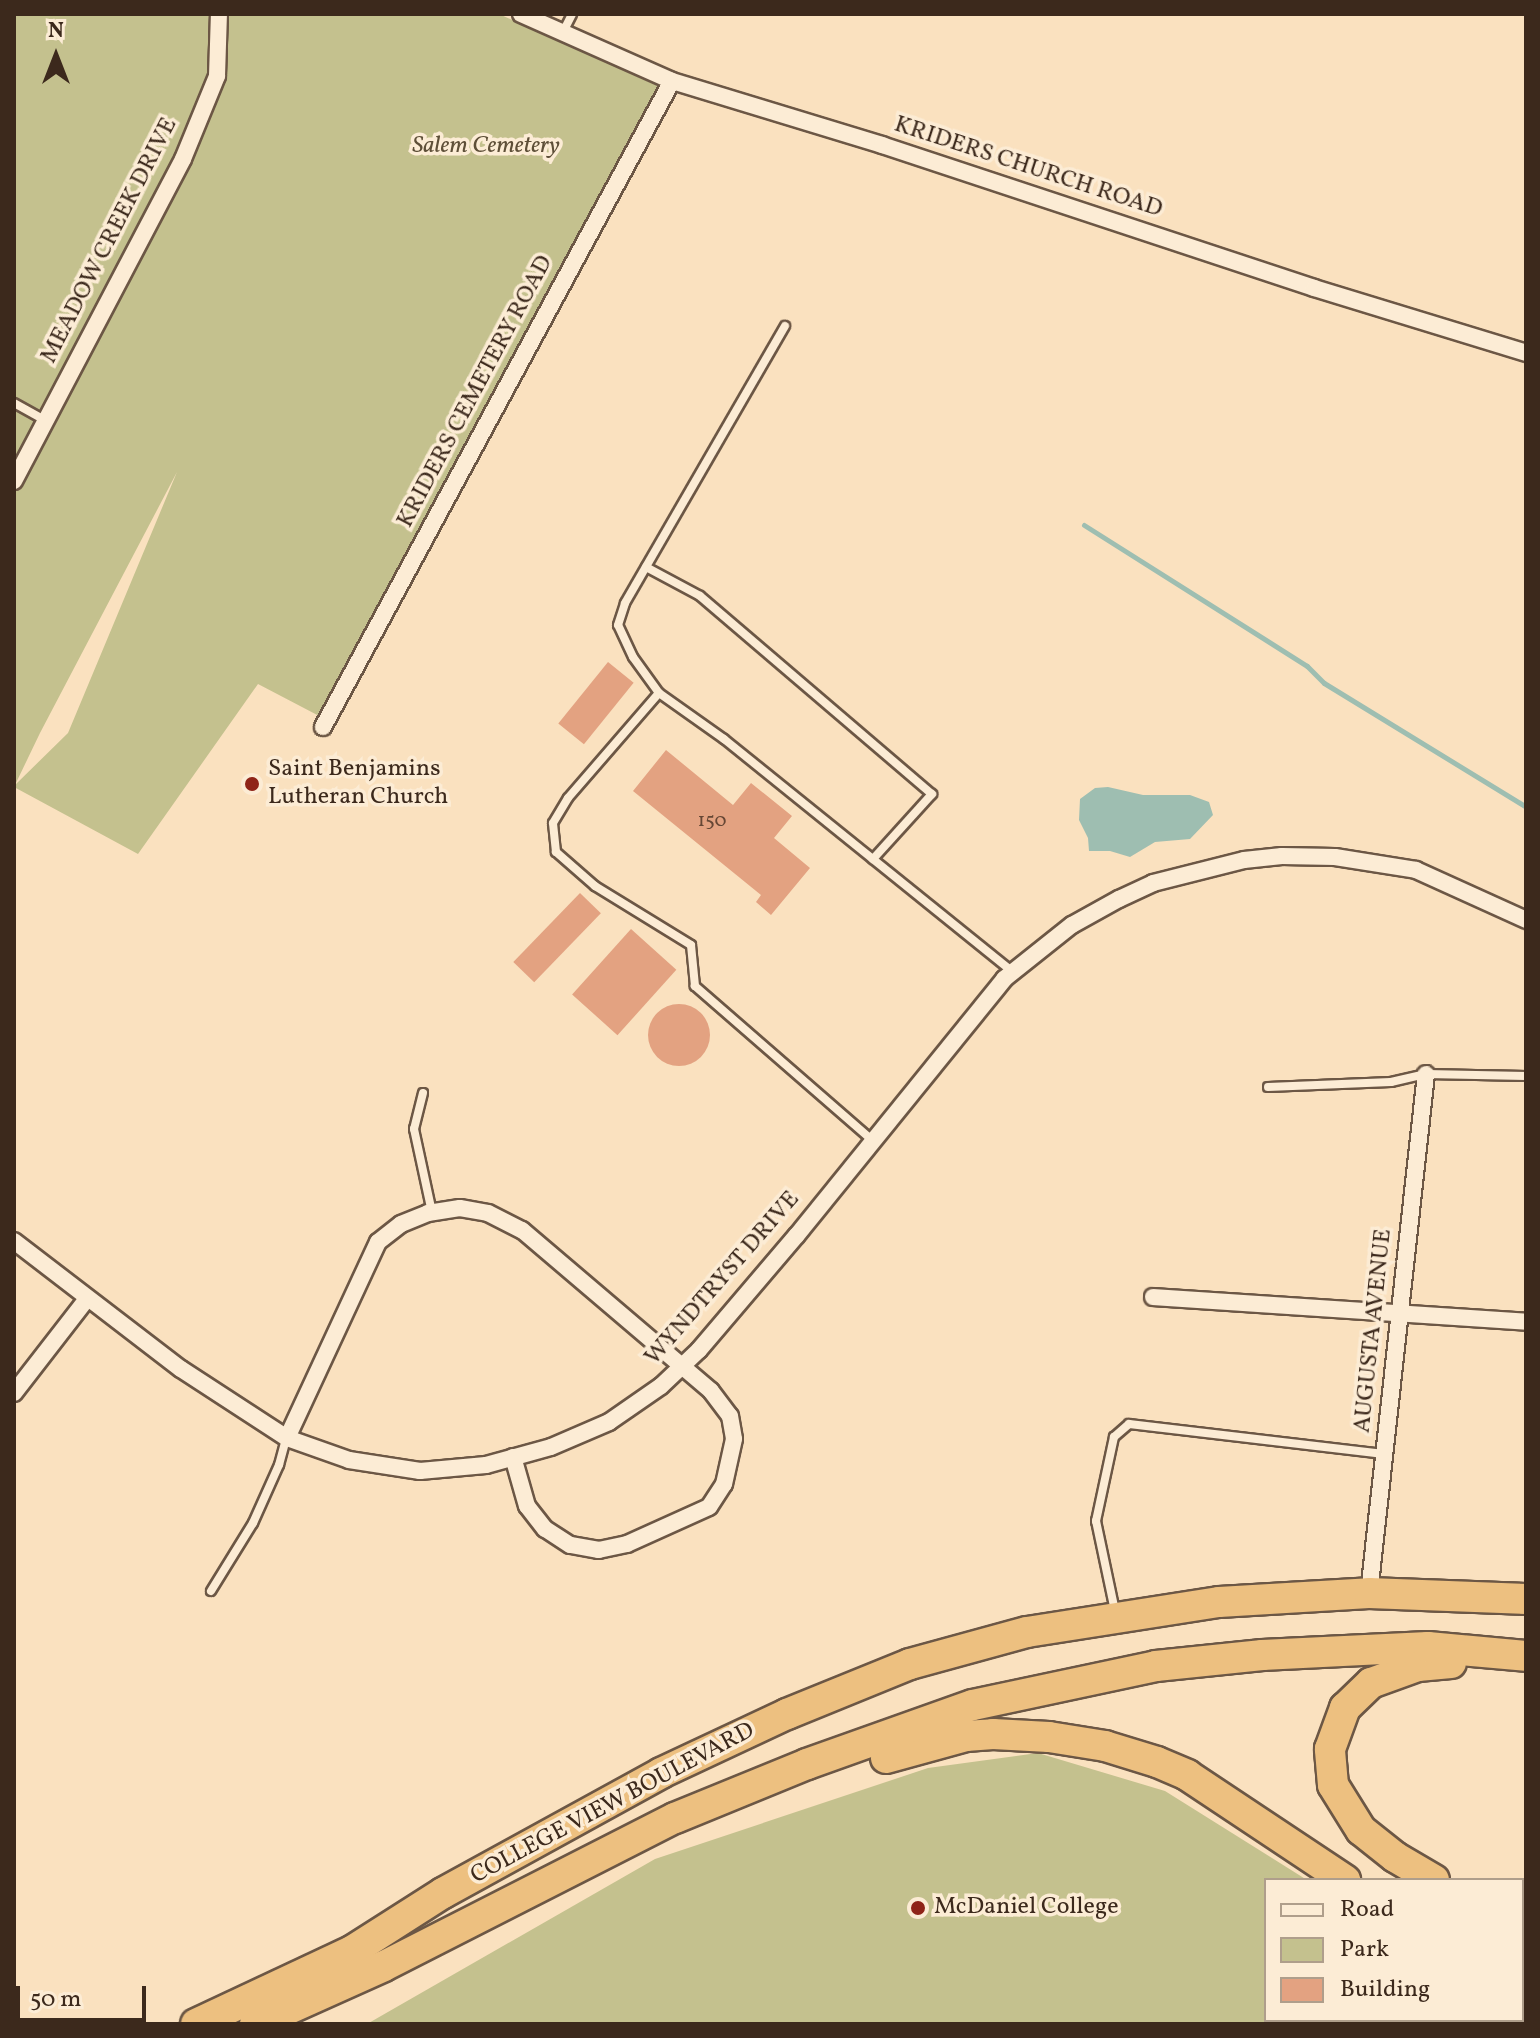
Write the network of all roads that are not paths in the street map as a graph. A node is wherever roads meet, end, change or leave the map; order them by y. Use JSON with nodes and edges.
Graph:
{"nodes":[{"id":1,"x":219,"y":14,"type":"edge"},
{"id":2,"x":521,"y":14,"type":"edge"},
{"id":3,"x":572,"y":14,"type":"edge"},
{"id":4,"x":563,"y":32,"type":"junction"},
{"id":5,"x":672,"y":81,"type":"junction"},
{"id":6,"x":785,"y":326,"type":"dead end"},
{"id":7,"x":1526,"y":353,"type":"edge"},
{"id":8,"x":14,"y":403,"type":"edge"},
{"id":9,"x":46,"y":421,"type":"junction"},
{"id":10,"x":14,"y":481,"type":"edge"},
{"id":11,"x":646,"y":567,"type":"junction"},
{"id":12,"x":659,"y":693,"type":"junction"},
{"id":13,"x":323,"y":727,"type":"dead end"},
{"id":14,"x":873,"y":859,"type":"junction"},
{"id":15,"x":1526,"y":920,"type":"edge"},
{"id":16,"x":1013,"y":972,"type":"junction"},
{"id":17,"x":1426,"y":1074,"type":"junction"},
{"id":18,"x":1526,"y":1076,"type":"edge"},
{"id":19,"x":1268,"y":1087,"type":"dead end"},
{"id":20,"x":423,"y":1093,"type":"dead end"},
{"id":21,"x":872,"y":1140,"type":"junction"},
{"id":22,"x":432,"y":1212,"type":"junction"},
{"id":23,"x":14,"y":1241,"type":"edge"},
{"id":24,"x":1153,"y":1297,"type":"dead end"},
{"id":25,"x":87,"y":1299,"type":"junction"},
{"id":26,"x":1400,"y":1313,"type":"junction"},
{"id":27,"x":1526,"y":1322,"type":"edge"},
{"id":28,"x":683,"y":1366,"type":"junction"},
{"id":29,"x":14,"y":1393,"type":"edge"},
{"id":30,"x":287,"y":1438,"type":"junction"},
{"id":31,"x":1385,"y":1454,"type":"junction"},
{"id":32,"x":513,"y":1457,"type":"junction"},
{"id":33,"x":211,"y":1591,"type":"dead end"},
{"id":34,"x":1369,"y":1593,"type":"junction"},
{"id":35,"x":1526,"y":1599,"type":"edge"},
{"id":36,"x":1116,"y":1616,"type":"junction"},
{"id":37,"x":1526,"y":1656,"type":"edge"},
{"id":38,"x":1526,"y":1667,"type":"edge"},
{"id":39,"x":1342,"y":1878,"type":"edge"},
{"id":40,"x":1431,"y":1878,"type":"edge"},
{"id":41,"x":435,"y":1939,"type":"junction"},
{"id":42,"x":384,"y":1966,"type":"junction"},
{"id":43,"x":196,"y":2024,"type":"edge"},
{"id":44,"x":255,"y":2024,"type":"edge"},
{"id":45,"x":285,"y":2024,"type":"edge"}],
"edges":[{"from":1,"to":9,"type":"street","name":"MEADOW CREEK DRIVE"},
{"from":2,"to":4,"type":"street","name":"KRIDERS CHURCH ROAD"},
{"from":3,"to":4,"type":"lane"},
{"from":4,"to":5,"type":"street","name":"KRIDERS CHURCH ROAD"},
{"from":5,"to":7,"type":"street","name":"KRIDERS CHURCH ROAD"},
{"from":5,"to":13,"type":"street","name":"KRIDERS CEMETERY ROAD"},
{"from":6,"to":11,"type":"lane"},
{"from":8,"to":9,"type":"lane"},
{"from":9,"to":10,"type":"street","name":"MEADOW CREEK DRIVE"},
{"from":11,"to":12,"type":"lane"},
{"from":11,"to":14,"type":"lane"},
{"from":12,"to":14,"type":"lane"},
{"from":12,"to":21,"type":"lane"},
{"from":14,"to":16,"type":"lane"},
{"from":15,"to":16,"type":"street","name":"WYNDTRYST DRIVE"},
{"from":16,"to":21,"type":"street","name":"WYNDTRYST DRIVE"},
{"from":17,"to":18,"type":"lane"},
{"from":17,"to":19,"type":"lane"},
{"from":17,"to":26,"type":"street","name":"AUGUSTA AVENUE"},
{"from":20,"to":22,"type":"lane"},
{"from":21,"to":28,"type":"street","name":"WYNDTRYST DRIVE"},
{"from":22,"to":28,"type":"street"},
{"from":22,"to":30,"type":"street"},
{"from":23,"to":25,"type":"street","name":"WYNDTRYST DRIVE"},
{"from":24,"to":26,"type":"street"},
{"from":25,"to":29,"type":"street"},
{"from":25,"to":30,"type":"street","name":"WYNDTRYST DRIVE"},
{"from":26,"to":27,"type":"street"},
{"from":26,"to":31,"type":"street","name":"AUGUSTA AVENUE"},
{"from":28,"to":32,"type":"street","name":"WYNDTRYST DRIVE"},
{"from":28,"to":32,"type":"street"},
{"from":30,"to":32,"type":"street","name":"WYNDTRYST DRIVE"},
{"from":30,"to":33,"type":"lane"},
{"from":31,"to":34,"type":"street","name":"AUGUSTA AVENUE"},
{"from":31,"to":36,"type":"lane"},
{"from":34,"to":35,"type":"highway","name":"COLLEGE VIEW BOULEVARD"},
{"from":34,"to":36,"type":"highway","name":"COLLEGE VIEW BOULEVARD"},
{"from":36,"to":43,"type":"highway","name":"COLLEGE VIEW BOULEVARD"},
{"from":37,"to":41,"type":"highway","name":"COLLEGE VIEW BOULEVARD"},
{"from":38,"to":40,"type":"highway"},
{"from":39,"to":41,"type":"highway"},
{"from":41,"to":42,"type":"highway","name":"COLLEGE VIEW BOULEVARD"},
{"from":42,"to":44,"type":"highway","name":"COLLEGE VIEW BOULEVARD"},
{"from":42,"to":45,"type":"highway"}]}
